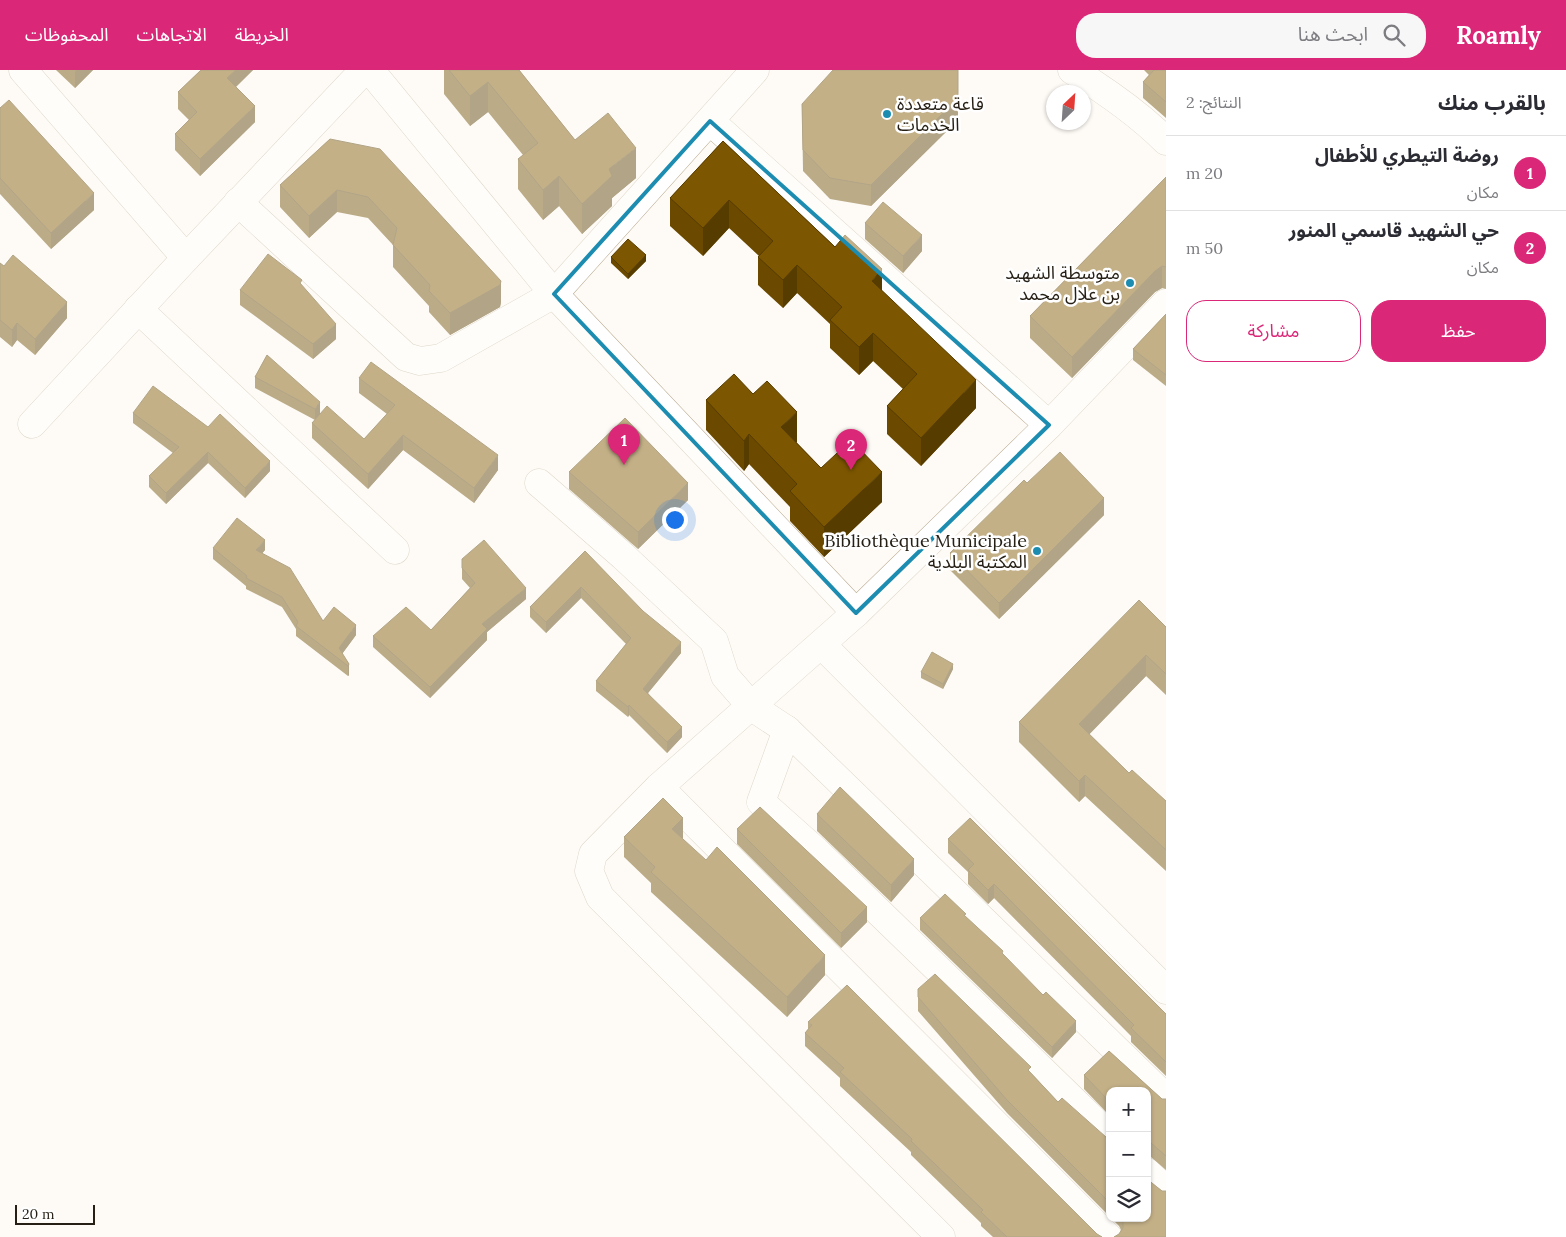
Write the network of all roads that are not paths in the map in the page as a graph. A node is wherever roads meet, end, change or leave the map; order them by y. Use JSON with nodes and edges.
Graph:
{"nodes":[{"id":1,"x":23,"y":70,"type":"edge"},
{"id":2,"x":364,"y":70,"type":"edge"},
{"id":3,"x":370,"y":70,"type":"edge"},
{"id":4,"x":755,"y":70,"type":"edge"},
{"id":5,"x":1072,"y":70,"type":"edge"},
{"id":6,"x":710,"y":122,"type":"junction"},
{"id":7,"x":1166,"y":141,"type":"edge"},
{"id":8,"x":238,"y":202,"type":"junction"},
{"id":9,"x":186,"y":258,"type":"junction"},
{"id":10,"x":554,"y":294,"type":"junction"},
{"id":11,"x":1166,"y":303,"type":"edge"},
{"id":12,"x":138,"y":309,"type":"junction"},
{"id":13,"x":32,"y":424,"type":"dead end"},
{"id":14,"x":1049,"y":424,"type":"junction"},
{"id":15,"x":539,"y":483,"type":"dead end"},
{"id":16,"x":395,"y":550,"type":"dead end"},
{"id":17,"x":856,"y":613,"type":"junction"},
{"id":18,"x":822,"y":645,"type":"junction"},
{"id":19,"x":752,"y":707,"type":"junction"},
{"id":20,"x":787,"y":730,"type":"junction"},
{"id":21,"x":659,"y":787,"type":"junction"},
{"id":22,"x":1166,"y":990,"type":"edge"},
{"id":23,"x":1166,"y":1098,"type":"edge"},
{"id":24,"x":1106,"y":1132,"type":"edge"},
{"id":25,"x":1151,"y":1176,"type":"edge"},
{"id":26,"x":1166,"y":1190,"type":"edge"},
{"id":27,"x":941,"y":1237,"type":"edge"},
{"id":28,"x":1108,"y":1237,"type":"edge"}],
"edges":[{"from":1,"to":9,"type":"street"},
{"from":2,"to":8,"type":"street"},
{"from":3,"to":10,"type":"street"},
{"from":4,"to":6,"type":"street"},
{"from":5,"to":7,"type":"street"},
{"from":6,"to":10,"type":"street"},
{"from":6,"to":14,"type":"street"},
{"from":8,"to":9,"type":"street"},
{"from":8,"to":10,"type":"street"},
{"from":9,"to":12,"type":"street"},
{"from":10,"to":17,"type":"street"},
{"from":11,"to":14,"type":"street"},
{"from":12,"to":13,"type":"street"},
{"from":12,"to":16,"type":"street"},
{"from":14,"to":17,"type":"street"},
{"from":15,"to":19,"type":"street"},
{"from":17,"to":18,"type":"street"},
{"from":18,"to":19,"type":"street"},
{"from":18,"to":22,"type":"street"},
{"from":19,"to":20,"type":"street"},
{"from":19,"to":21,"type":"street"},
{"from":20,"to":23,"type":"street"},
{"from":20,"to":24,"type":"street"},
{"from":21,"to":27,"type":"street"},
{"from":21,"to":28,"type":"street"},
{"from":25,"to":26,"type":"street"}]}
